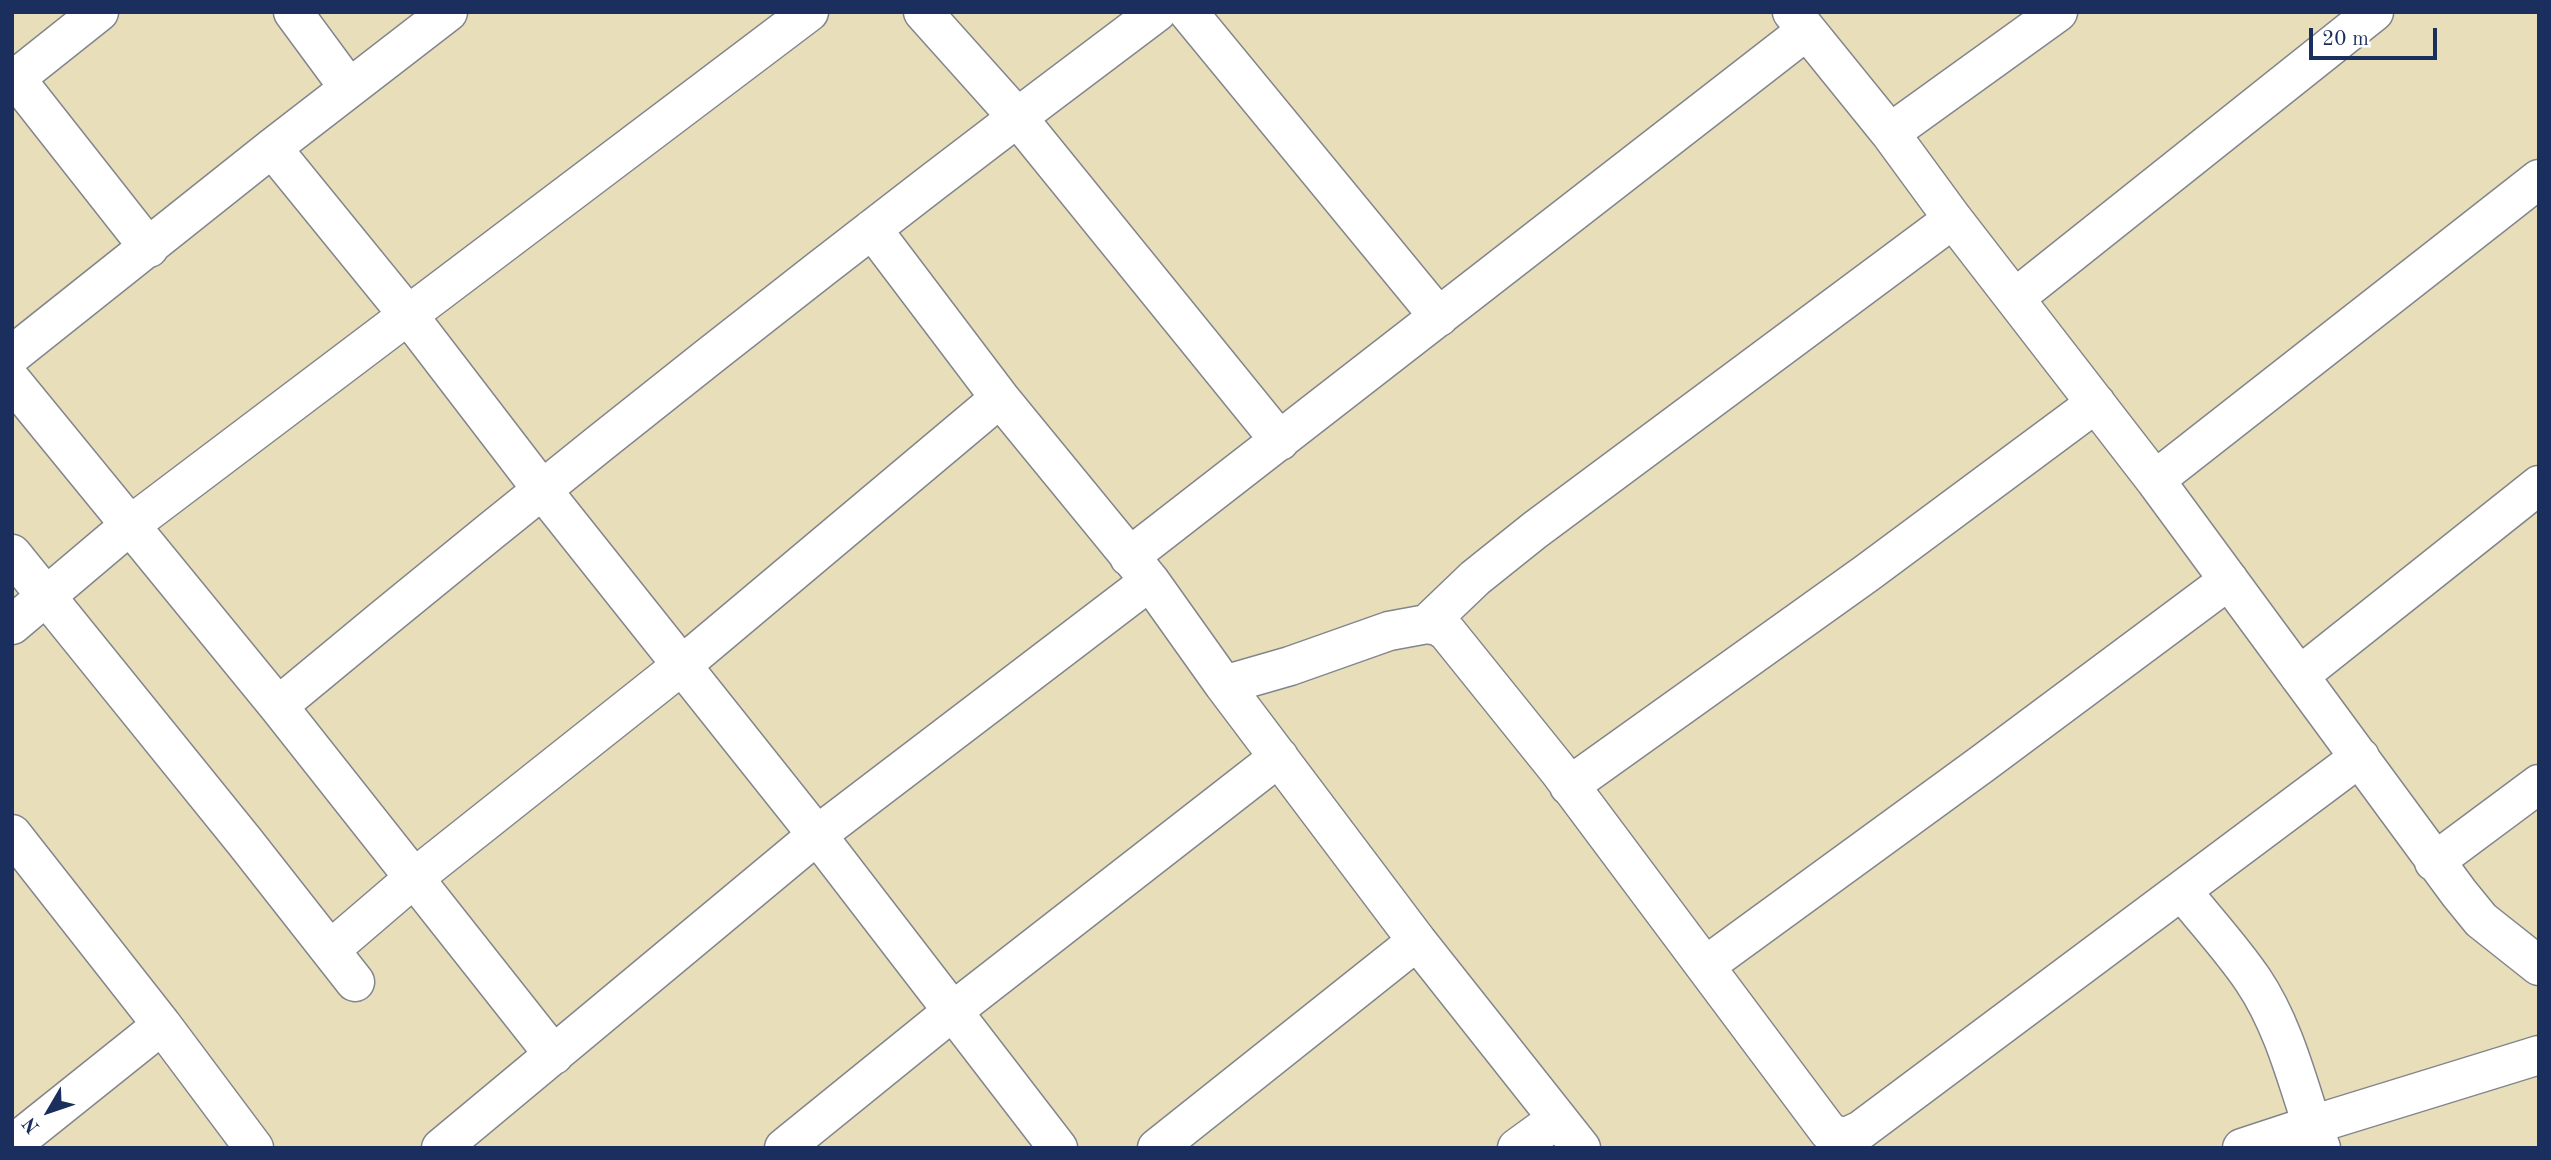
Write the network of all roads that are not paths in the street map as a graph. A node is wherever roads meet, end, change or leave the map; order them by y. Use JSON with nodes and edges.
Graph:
{"nodes":[{"id":1,"x":99,"y":12,"type":"edge"},
{"id":2,"x":292,"y":12,"type":"edge"},
{"id":3,"x":448,"y":12,"type":"edge"},
{"id":4,"x":809,"y":12,"type":"edge"},
{"id":5,"x":923,"y":12,"type":"edge"},
{"id":6,"x":1157,"y":12,"type":"edge"},
{"id":7,"x":1188,"y":12,"type":"edge"},
{"id":8,"x":2058,"y":12,"type":"edge"},
{"id":9,"x":2351,"y":19,"type":"edge"},
{"id":10,"x":1799,"y":22,"type":"edge"},
{"id":11,"x":14,"y":76,"type":"edge"},
{"id":12,"x":349,"y":88,"type":"junction"},
{"id":13,"x":1017,"y":117,"type":"junction"},
{"id":14,"x":1890,"y":132,"type":"junction"},
{"id":15,"x":272,"y":148,"type":"junction"},
{"id":16,"x":2539,"y":179,"type":"edge"},
{"id":17,"x":1953,"y":219,"type":"junction"},
{"id":18,"x":872,"y":229,"type":"junction"},
{"id":19,"x":149,"y":248,"type":"junction"},
{"id":20,"x":2015,"y":298,"type":"junction"},
{"id":21,"x":408,"y":316,"type":"junction"},
{"id":22,"x":1439,"y":317,"type":"junction"},
{"id":23,"x":12,"y":355,"type":"edge"},
{"id":24,"x":12,"y":381,"type":"edge"},
{"id":25,"x":1000,"y":398,"type":"junction"},
{"id":26,"x":2096,"y":402,"type":"junction"},
{"id":27,"x":1280,"y":441,"type":"junction"},
{"id":28,"x":2155,"y":480,"type":"junction"},
{"id":29,"x":2539,"y":485,"type":"edge"},
{"id":30,"x":542,"y":491,"type":"junction"},
{"id":31,"x":128,"y":526,"type":"junction"},
{"id":32,"x":12,"y":554,"type":"edge"},
{"id":33,"x":1139,"y":569,"type":"junction"},
{"id":34,"x":2229,"y":580,"type":"junction"},
{"id":35,"x":44,"y":597,"type":"junction"},
{"id":36,"x":1427,"y":624,"type":"junction"},
{"id":37,"x":12,"y":625,"type":"edge"},
{"id":38,"x":681,"y":666,"type":"junction"},
{"id":39,"x":2300,"y":676,"type":"junction"},
{"id":40,"x":1224,"y":685,"type":"junction"},
{"id":41,"x":278,"y":706,"type":"junction"},
{"id":42,"x":1279,"y":757,"type":"junction"},
{"id":43,"x":2360,"y":757,"type":"junction"},
{"id":44,"x":2539,"y":783,"type":"edge"},
{"id":45,"x":1569,"y":786,"type":"junction"},
{"id":46,"x":12,"y":834,"type":"edge"},
{"id":47,"x":817,"y":835,"type":"junction"},
{"id":48,"x":2434,"y":862,"type":"junction"},
{"id":49,"x":414,"y":878,"type":"junction"},
{"id":50,"x":2182,"y":891,"type":"junction"},
{"id":51,"x":1417,"y":941,"type":"junction"},
{"id":52,"x":330,"y":950,"type":"junction"},
{"id":53,"x":2539,"y":966,"type":"edge"},
{"id":54,"x":1705,"y":967,"type":"junction"},
{"id":55,"x":355,"y":982,"type":"dead end"},
{"id":56,"x":953,"y":1011,"type":"junction"},
{"id":57,"x":162,"y":1025,"type":"junction"},
{"id":58,"x":554,"y":1055,"type":"junction"},
{"id":59,"x":2539,"y":1055,"type":"edge"},
{"id":60,"x":1557,"y":1119,"type":"junction"},
{"id":61,"x":2316,"y":1136,"type":"edge"},
{"id":62,"x":12,"y":1145,"type":"edge"},
{"id":63,"x":254,"y":1148,"type":"edge"},
{"id":64,"x":440,"y":1148,"type":"edge"},
{"id":65,"x":784,"y":1148,"type":"edge"},
{"id":66,"x":1058,"y":1148,"type":"edge"},
{"id":67,"x":1157,"y":1148,"type":"edge"},
{"id":68,"x":1517,"y":1148,"type":"edge"},
{"id":69,"x":1581,"y":1148,"type":"edge"},
{"id":70,"x":2242,"y":1148,"type":"edge"}],
"edges":[{"from":1,"to":11,"type":"street"},
{"from":2,"to":12,"type":"street"},
{"from":3,"to":12,"type":"street"},
{"from":4,"to":21,"type":"street"},
{"from":5,"to":13,"type":"street"},
{"from":6,"to":13,"type":"street"},
{"from":7,"to":22,"type":"street"},
{"from":8,"to":14,"type":"street"},
{"from":9,"to":20,"type":"street"},
{"from":10,"to":14,"type":"street"},
{"from":10,"to":22,"type":"street"},
{"from":11,"to":19,"type":"street"},
{"from":12,"to":15,"type":"street"},
{"from":13,"to":18,"type":"street"},
{"from":13,"to":27,"type":"street"},
{"from":14,"to":17,"type":"street"},
{"from":15,"to":19,"type":"street"},
{"from":15,"to":21,"type":"street"},
{"from":16,"to":28,"type":"street"},
{"from":17,"to":20,"type":"street"},
{"from":17,"to":36,"type":"street"},
{"from":18,"to":25,"type":"street"},
{"from":18,"to":30,"type":"street"},
{"from":19,"to":23,"type":"street"},
{"from":20,"to":26,"type":"street"},
{"from":21,"to":30,"type":"street"},
{"from":21,"to":31,"type":"street"},
{"from":22,"to":27,"type":"street"},
{"from":24,"to":31,"type":"street"},
{"from":25,"to":33,"type":"street"},
{"from":25,"to":38,"type":"street"},
{"from":26,"to":28,"type":"street"},
{"from":26,"to":45,"type":"street"},
{"from":27,"to":33,"type":"street"},
{"from":28,"to":34,"type":"street"},
{"from":29,"to":39,"type":"street"},
{"from":30,"to":38,"type":"street"},
{"from":30,"to":41,"type":"street"},
{"from":31,"to":35,"type":"street"},
{"from":31,"to":41,"type":"street"},
{"from":32,"to":35,"type":"street"},
{"from":33,"to":40,"type":"street"},
{"from":33,"to":47,"type":"street"},
{"from":34,"to":39,"type":"street"},
{"from":34,"to":54,"type":"street"},
{"from":35,"to":37,"type":"street"},
{"from":35,"to":52,"type":"street"},
{"from":36,"to":40,"type":"street"},
{"from":36,"to":45,"type":"street"},
{"from":38,"to":47,"type":"street"},
{"from":38,"to":49,"type":"street"},
{"from":39,"to":43,"type":"street"},
{"from":40,"to":42,"type":"street"},
{"from":41,"to":49,"type":"street"},
{"from":42,"to":51,"type":"street"},
{"from":42,"to":56,"type":"street"},
{"from":43,"to":48,"type":"street"},
{"from":43,"to":50,"type":"street"},
{"from":44,"to":48,"type":"street"},
{"from":45,"to":54,"type":"street"},
{"from":46,"to":57,"type":"street"},
{"from":47,"to":56,"type":"street"},
{"from":47,"to":58,"type":"street"},
{"from":48,"to":53,"type":"street"},
{"from":49,"to":52,"type":"street"},
{"from":49,"to":58,"type":"street"},
{"from":50,"to":54,"type":"street"},
{"from":50,"to":61,"type":"street"},
{"from":51,"to":60,"type":"street"},
{"from":51,"to":67,"type":"street"},
{"from":52,"to":55,"type":"street"},
{"from":56,"to":65,"type":"street"},
{"from":56,"to":66,"type":"street"},
{"from":57,"to":62,"type":"street"},
{"from":57,"to":63,"type":"street"},
{"from":58,"to":64,"type":"street"},
{"from":59,"to":61,"type":"street"},
{"from":60,"to":68,"type":"street"},
{"from":60,"to":69,"type":"street"},
{"from":61,"to":70,"type":"street"}]}
